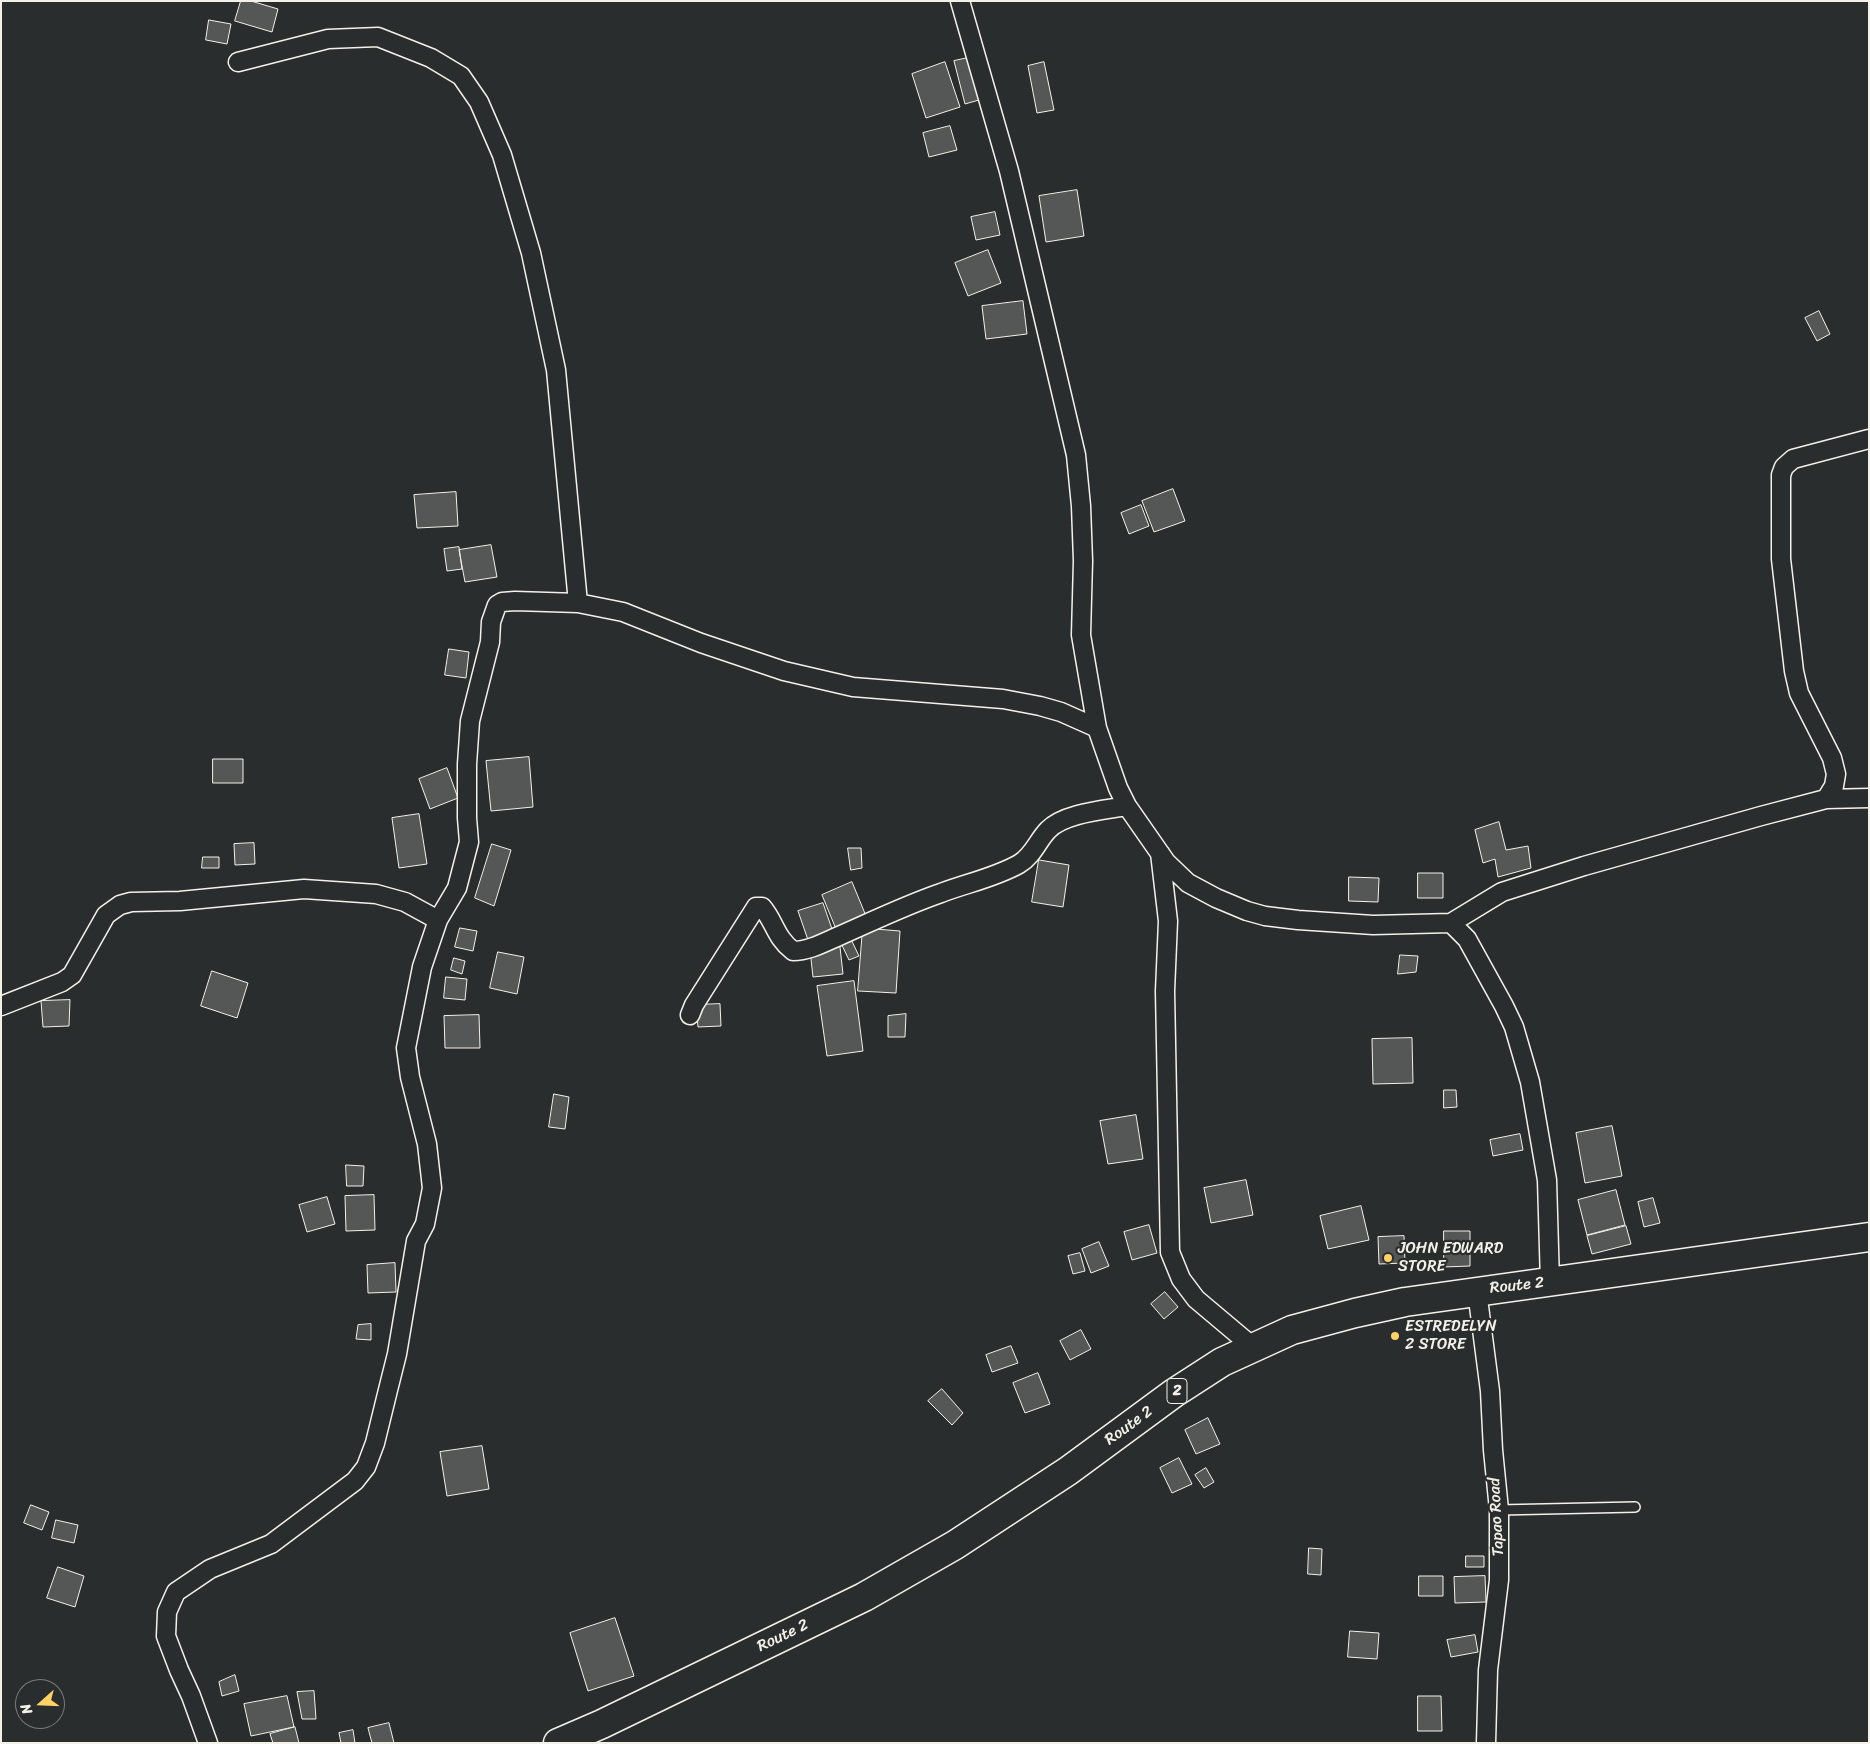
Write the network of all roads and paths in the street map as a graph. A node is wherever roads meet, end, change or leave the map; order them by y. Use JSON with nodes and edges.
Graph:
{"nodes":[{"id":1,"x":960,"y":1,"type":"edge"},
{"id":2,"x":238,"y":62,"type":"dead end"},
{"id":3,"x":1869,"y":439,"type":"edge"},
{"id":4,"x":578,"y":603,"type":"junction"},
{"id":5,"x":1097,"y":728,"type":"junction"},
{"id":6,"x":1869,"y":798,"type":"edge"},
{"id":7,"x":1826,"y":799,"type":"junction"},
{"id":8,"x":1127,"y":806,"type":"junction"},
{"id":9,"x":1160,"y":853,"type":"junction"},
{"id":10,"x":438,"y":920,"type":"junction"},
{"id":11,"x":1451,"y":923,"type":"junction"},
{"id":12,"x":1,"y":1006,"type":"edge"},
{"id":13,"x":690,"y":1015,"type":"dead end"},
{"id":14,"x":1869,"y":1237,"type":"edge"},
{"id":15,"x":1550,"y":1283,"type":"junction"},
{"id":16,"x":1477,"y":1291,"type":"junction"},
{"id":17,"x":1253,"y":1348,"type":"junction"},
{"id":18,"x":1635,"y":1507,"type":"dead end"},
{"id":19,"x":1499,"y":1510,"type":"junction"},
{"id":20,"x":208,"y":1743,"type":"edge"},
{"id":21,"x":558,"y":1743,"type":"edge"},
{"id":22,"x":1486,"y":1743,"type":"edge"}],
"edges":[{"from":1,"to":5,"type":"street"},
{"from":2,"to":4,"type":"street"},
{"from":3,"to":7,"type":"street"},
{"from":4,"to":5,"type":"street"},
{"from":4,"to":10,"type":"street"},
{"from":5,"to":8,"type":"street"},
{"from":6,"to":7,"type":"street"},
{"from":7,"to":11,"type":"street"},
{"from":8,"to":9,"type":"street"},
{"from":8,"to":13,"type":"street"},
{"from":9,"to":11,"type":"street"},
{"from":9,"to":17,"type":"street"},
{"from":10,"to":12,"type":"street"},
{"from":10,"to":20,"type":"street"},
{"from":11,"to":15,"type":"street"},
{"from":14,"to":15,"type":"highway","name":"Route 2","number":"2"},
{"from":15,"to":16,"type":"highway","name":"Route 2","number":"2"},
{"from":16,"to":17,"type":"highway","name":"Route 2","number":"2"},
{"from":16,"to":19,"type":"street","name":"Tapao Road"},
{"from":17,"to":21,"type":"highway","name":"Route 2","number":"2"},
{"from":18,"to":19,"type":"lane"},
{"from":19,"to":22,"type":"street","name":"Tapao Road"}]}
